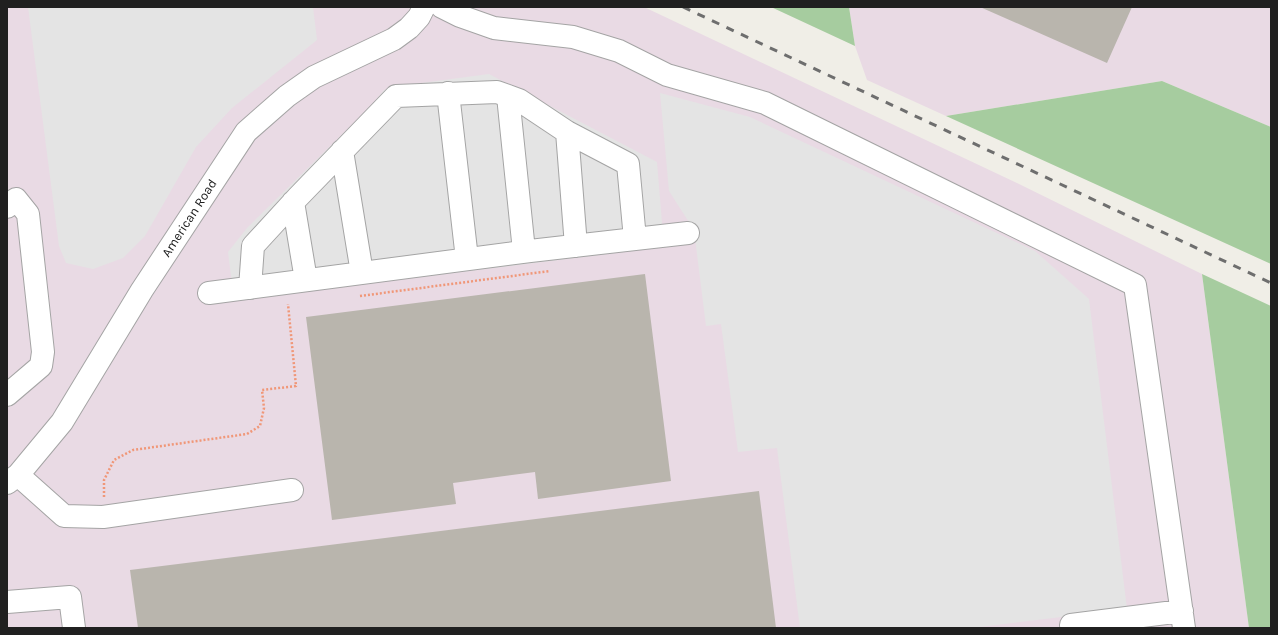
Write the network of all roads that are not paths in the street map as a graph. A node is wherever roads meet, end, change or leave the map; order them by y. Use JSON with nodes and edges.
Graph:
{"nodes":[{"id":1,"x":424,"y":7,"type":"edge"},
{"id":2,"x":442,"y":7,"type":"edge"},
{"id":3,"x":448,"y":93,"type":"junction"},
{"id":4,"x":508,"y":96,"type":"junction"},
{"id":5,"x":568,"y":132,"type":"junction"},
{"id":6,"x":342,"y":151,"type":"junction"},
{"id":7,"x":10,"y":198,"type":"edge"},
{"id":8,"x":293,"y":202,"type":"junction"},
{"id":9,"x":688,"y":233,"type":"dead end"},
{"id":10,"x":635,"y":239,"type":"junction"},
{"id":11,"x":576,"y":246,"type":"junction"},
{"id":12,"x":524,"y":251,"type":"junction"},
{"id":13,"x":467,"y":259,"type":"junction"},
{"id":14,"x":362,"y":273,"type":"junction"},
{"id":15,"x":306,"y":280,"type":"junction"},
{"id":16,"x":250,"y":288,"type":"junction"},
{"id":17,"x":209,"y":293,"type":"dead end"},
{"id":18,"x":7,"y":395,"type":"edge"},
{"id":19,"x":12,"y":479,"type":"edge"},
{"id":20,"x":292,"y":490,"type":"dead end"},
{"id":21,"x":7,"y":602,"type":"edge"},
{"id":22,"x":1183,"y":619,"type":"edge"},
{"id":23,"x":1071,"y":626,"type":"dead end"},
{"id":24,"x":74,"y":628,"type":"edge"}],
"edges":[{"from":1,"to":19,"type":"street","name":"American Road"},
{"from":2,"to":22,"type":"street"},
{"from":3,"to":4,"type":"street"},
{"from":3,"to":6,"type":"street"},
{"from":3,"to":13,"type":"street"},
{"from":4,"to":5,"type":"street"},
{"from":4,"to":12,"type":"street"},
{"from":5,"to":10,"type":"street"},
{"from":5,"to":11,"type":"street"},
{"from":6,"to":8,"type":"street"},
{"from":6,"to":14,"type":"street"},
{"from":7,"to":18,"type":"street"},
{"from":8,"to":15,"type":"street"},
{"from":8,"to":16,"type":"street"},
{"from":9,"to":10,"type":"street"},
{"from":10,"to":11,"type":"street"},
{"from":11,"to":12,"type":"street"},
{"from":12,"to":13,"type":"street"},
{"from":13,"to":14,"type":"street"},
{"from":14,"to":15,"type":"street"},
{"from":15,"to":16,"type":"street"},
{"from":16,"to":17,"type":"street"},
{"from":19,"to":20,"type":"street"},
{"from":21,"to":24,"type":"street"},
{"from":22,"to":23,"type":"street"}]}
